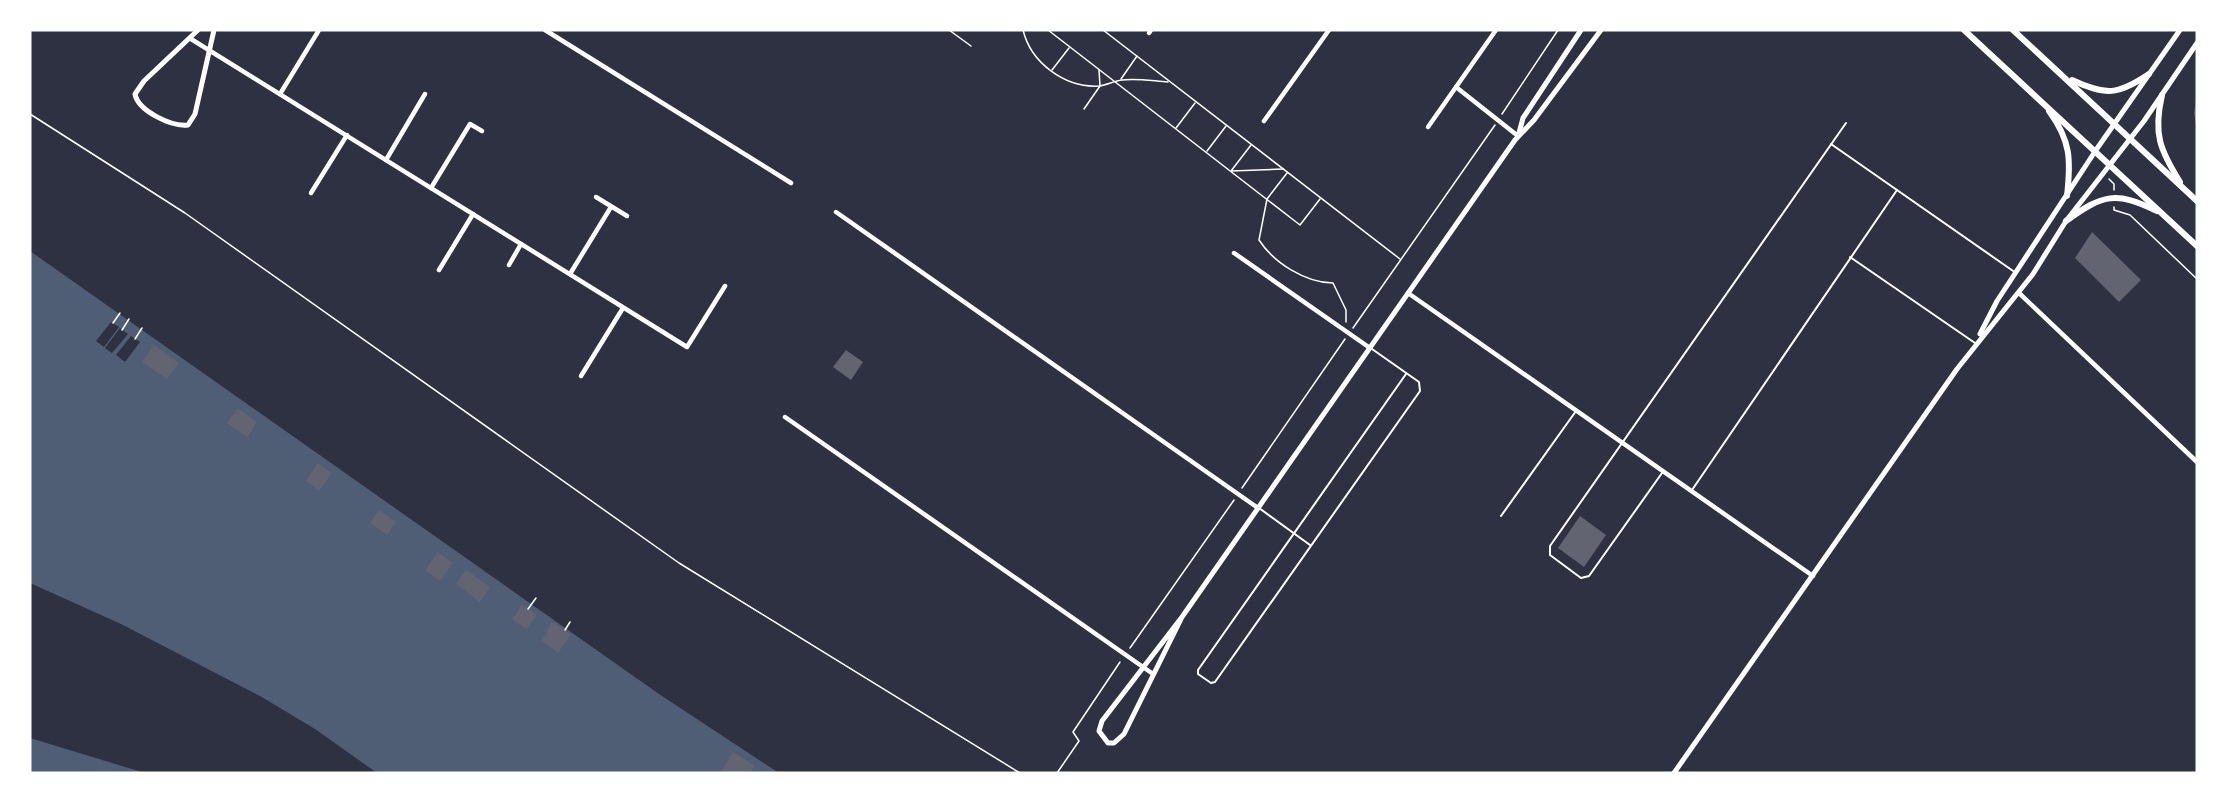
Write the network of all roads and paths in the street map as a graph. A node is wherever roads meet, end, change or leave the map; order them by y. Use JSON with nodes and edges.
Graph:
{"nodes":[{"id":1,"x":198,"y":30,"type":"edge"},
{"id":2,"x":214,"y":30,"type":"edge"},
{"id":3,"x":319,"y":30,"type":"edge"},
{"id":4,"x":545,"y":30,"type":"edge"},
{"id":5,"x":949,"y":30,"type":"edge"},
{"id":6,"x":1023,"y":30,"type":"edge"},
{"id":7,"x":1048,"y":30,"type":"edge"},
{"id":8,"x":1103,"y":30,"type":"edge"},
{"id":9,"x":1329,"y":30,"type":"edge"},
{"id":10,"x":1496,"y":30,"type":"edge"},
{"id":11,"x":1558,"y":30,"type":"edge"},
{"id":12,"x":1581,"y":30,"type":"edge"},
{"id":13,"x":1601,"y":30,"type":"edge"},
{"id":14,"x":1964,"y":30,"type":"edge"},
{"id":15,"x":2013,"y":30,"type":"edge"},
{"id":16,"x":2180,"y":30,"type":"edge"},
{"id":17,"x":191,"y":39,"type":"junction"},
{"id":18,"x":2197,"y":43,"type":"edge"},
{"id":19,"x":971,"y":46,"type":"dead end"},
{"id":20,"x":1070,"y":47,"type":"junction"},
{"id":21,"x":208,"y":49,"type":"junction"},
{"id":22,"x":1137,"y":56,"type":"junction"},
{"id":23,"x":1099,"y":69,"type":"junction"},
{"id":24,"x":1052,"y":71,"type":"junction"},
{"id":25,"x":2063,"y":74,"type":"junction"},
{"id":26,"x":2149,"y":74,"type":"junction"},
{"id":27,"x":1120,"y":80,"type":"junction"},
{"id":28,"x":1116,"y":82,"type":"junction"},
{"id":29,"x":1168,"y":82,"type":"dead end"},
{"id":30,"x":1100,"y":86,"type":"junction"},
{"id":31,"x":1456,"y":87,"type":"junction"},
{"id":32,"x":280,"y":94,"type":"junction"},
{"id":33,"x":425,"y":94,"type":"dead end"},
{"id":34,"x":2162,"y":95,"type":"junction"},
{"id":35,"x":2042,"y":101,"type":"junction"},
{"id":36,"x":1196,"y":102,"type":"junction"},
{"id":37,"x":1084,"y":109,"type":"dead end"},
{"id":38,"x":30,"y":114,"type":"edge"},
{"id":39,"x":1498,"y":120,"type":"junction"},
{"id":40,"x":1264,"y":121,"type":"dead end"},
{"id":41,"x":2115,"y":122,"type":"junction"},
{"id":42,"x":1846,"y":123,"type":"dead end"},
{"id":43,"x":1227,"y":126,"type":"junction"},
{"id":44,"x":1428,"y":127,"type":"dead end"},
{"id":45,"x":1175,"y":129,"type":"junction"},
{"id":46,"x":482,"y":131,"type":"dead end"},
{"id":47,"x":347,"y":135,"type":"junction"},
{"id":48,"x":1518,"y":136,"type":"junction"},
{"id":49,"x":2131,"y":139,"type":"junction"},
{"id":50,"x":1832,"y":144,"type":"junction"},
{"id":51,"x":1251,"y":145,"type":"junction"},
{"id":52,"x":2096,"y":150,"type":"junction"},
{"id":53,"x":1206,"y":152,"type":"junction"},
{"id":54,"x":386,"y":160,"type":"junction"},
{"id":55,"x":2110,"y":163,"type":"junction"},
{"id":56,"x":1283,"y":169,"type":"junction"},
{"id":57,"x":1231,"y":171,"type":"junction"},
{"id":58,"x":1288,"y":172,"type":"junction"},
{"id":59,"x":791,"y":183,"type":"dead end"},
{"id":60,"x":431,"y":188,"type":"junction"},
{"id":61,"x":1897,"y":190,"type":"junction"},
{"id":62,"x":2185,"y":190,"type":"junction"},
{"id":63,"x":311,"y":193,"type":"dead end"},
{"id":64,"x":2067,"y":196,"type":"junction"},
{"id":65,"x":2114,"y":196,"type":"junction"},
{"id":66,"x":596,"y":197,"type":"dead end"},
{"id":67,"x":1321,"y":198,"type":"junction"},
{"id":68,"x":1267,"y":199,"type":"junction"},
{"id":69,"x":2197,"y":201,"type":"edge"},
{"id":70,"x":611,"y":207,"type":"junction"},
{"id":71,"x":836,"y":212,"type":"dead end"},
{"id":72,"x":473,"y":214,"type":"junction"},
{"id":73,"x":2164,"y":214,"type":"junction"},
{"id":74,"x":627,"y":216,"type":"dead end"},
{"id":75,"x":2066,"y":221,"type":"junction"},
{"id":76,"x":521,"y":244,"type":"junction"},
{"id":77,"x":2197,"y":246,"type":"edge"},
{"id":78,"x":1234,"y":253,"type":"dead end"},
{"id":79,"x":1850,"y":257,"type":"junction"},
{"id":80,"x":1401,"y":260,"type":"junction"},
{"id":81,"x":509,"y":265,"type":"dead end"},
{"id":82,"x":439,"y":270,"type":"dead end"},
{"id":83,"x":2016,"y":273,"type":"junction"},
{"id":84,"x":570,"y":274,"type":"junction"},
{"id":85,"x":2197,"y":279,"type":"edge"},
{"id":86,"x":725,"y":286,"type":"dead end"},
{"id":87,"x":1408,"y":293,"type":"junction"},
{"id":88,"x":2019,"y":293,"type":"junction"},
{"id":89,"x":623,"y":308,"type":"junction"},
{"id":90,"x":120,"y":313,"type":"dead end"},
{"id":91,"x":129,"y":319,"type":"dead end"},
{"id":92,"x":113,"y":323,"type":"dead end"},
{"id":93,"x":142,"y":328,"type":"dead end"},
{"id":94,"x":1353,"y":328,"type":"dead end"},
{"id":95,"x":122,"y":330,"type":"dead end"},
{"id":96,"x":1346,"y":331,"type":"junction"},
{"id":97,"x":135,"y":339,"type":"dead end"},
{"id":98,"x":1346,"y":339,"type":"dead end"},
{"id":99,"x":1975,"y":344,"type":"junction"},
{"id":100,"x":1370,"y":348,"type":"junction"},
{"id":101,"x":1406,"y":374,"type":"junction"},
{"id":102,"x":581,"y":376,"type":"dead end"},
{"id":103,"x":1577,"y":410,"type":"junction"},
{"id":104,"x":785,"y":417,"type":"dead end"},
{"id":105,"x":1623,"y":442,"type":"junction"},
{"id":106,"x":2197,"y":462,"type":"edge"},
{"id":107,"x":1664,"y":472,"type":"junction"},
{"id":108,"x":1692,"y":491,"type":"junction"},
{"id":109,"x":1238,"y":494,"type":"junction"},
{"id":110,"x":1258,"y":508,"type":"junction"},
{"id":111,"x":1501,"y":516,"type":"dead end"},
{"id":112,"x":1294,"y":533,"type":"junction"},
{"id":113,"x":1310,"y":545,"type":"junction"},
{"id":114,"x":1813,"y":576,"type":"junction"},
{"id":115,"x":536,"y":598,"type":"dead end"},
{"id":116,"x":528,"y":609,"type":"dead end"},
{"id":117,"x":1182,"y":617,"type":"junction"},
{"id":118,"x":570,"y":622,"type":"dead end"},
{"id":119,"x":565,"y":630,"type":"dead end"},
{"id":120,"x":1126,"y":654,"type":"junction"},
{"id":121,"x":1142,"y":666,"type":"junction"},
{"id":122,"x":1153,"y":674,"type":"junction"},
{"id":123,"x":1020,"y":773,"type":"edge"},
{"id":124,"x":1057,"y":773,"type":"edge"},
{"id":125,"x":1674,"y":773,"type":"edge"}],
"edges":[{"from":1,"to":17,"type":"street"},
{"from":2,"to":21,"type":"street"},
{"from":3,"to":32,"type":"street"},
{"from":4,"to":59,"type":"street"},
{"from":5,"to":19,"type":"path"},
{"from":6,"to":24,"type":"path"},
{"from":7,"to":20,"type":"path"},
{"from":8,"to":22,"type":"path"},
{"from":9,"to":40,"type":"street"},
{"from":10,"to":31,"type":"street"},
{"from":11,"to":39,"type":"path"},
{"from":12,"to":48,"type":"street"},
{"from":13,"to":48,"type":"street"},
{"from":14,"to":35,"type":"main road"},
{"from":15,"to":25,"type":"main road"},
{"from":16,"to":26,"type":"street"},
{"from":17,"to":21,"type":"street"},
{"from":17,"to":21,"type":"street"},
{"from":18,"to":34,"type":"street"},
{"from":20,"to":23,"type":"path"},
{"from":20,"to":24,"type":"path"},
{"from":21,"to":32,"type":"street"},
{"from":22,"to":27,"type":"path"},
{"from":22,"to":36,"type":"path"},
{"from":23,"to":28,"type":"path"},
{"from":23,"to":30,"type":"path"},
{"from":24,"to":30,"type":"path"},
{"from":25,"to":26,"type":"main road"},
{"from":25,"to":41,"type":"main road"},
{"from":26,"to":41,"type":"street"},
{"from":27,"to":28,"type":"path"},
{"from":27,"to":29,"type":"path"},
{"from":28,"to":30,"type":"path"},
{"from":28,"to":45,"type":"path"},
{"from":30,"to":37,"type":"path"},
{"from":31,"to":39,"type":"street"},
{"from":31,"to":44,"type":"street"},
{"from":32,"to":47,"type":"street"},
{"from":33,"to":54,"type":"street"},
{"from":34,"to":49,"type":"street"},
{"from":34,"to":62,"type":"main road"},
{"from":35,"to":52,"type":"main road"},
{"from":35,"to":64,"type":"main road"},
{"from":36,"to":43,"type":"path"},
{"from":36,"to":45,"type":"path"},
{"from":38,"to":123,"type":"path"},
{"from":39,"to":48,"type":"street"},
{"from":39,"to":80,"type":"path"},
{"from":41,"to":49,"type":"main road"},
{"from":41,"to":52,"type":"street"},
{"from":42,"to":50,"type":"lane"},
{"from":43,"to":51,"type":"path"},
{"from":43,"to":53,"type":"path"},
{"from":45,"to":53,"type":"path"},
{"from":46,"to":60,"type":"street"},
{"from":47,"to":54,"type":"street"},
{"from":47,"to":63,"type":"street"},
{"from":48,"to":87,"type":"street"},
{"from":49,"to":55,"type":"street"},
{"from":49,"to":62,"type":"main road"},
{"from":50,"to":61,"type":"lane"},
{"from":50,"to":105,"type":"lane"},
{"from":51,"to":56,"type":"path"},
{"from":51,"to":57,"type":"path"},
{"from":52,"to":55,"type":"main road"},
{"from":52,"to":64,"type":"street"},
{"from":53,"to":57,"type":"path"},
{"from":54,"to":60,"type":"street"},
{"from":55,"to":73,"type":"main road"},
{"from":55,"to":75,"type":"street"},
{"from":56,"to":57,"type":"path"},
{"from":56,"to":58,"type":"path"},
{"from":57,"to":68,"type":"path"},
{"from":58,"to":67,"type":"path"},
{"from":58,"to":68,"type":"path"},
{"from":60,"to":72,"type":"street"},
{"from":61,"to":79,"type":"lane"},
{"from":61,"to":83,"type":"lane"},
{"from":62,"to":69,"type":"main road"},
{"from":64,"to":83,"type":"street"},
{"from":65,"to":73,"type":"main road"},
{"from":65,"to":75,"type":"main road"},
{"from":65,"to":85,"type":"path"},
{"from":66,"to":70,"type":"street"},
{"from":67,"to":68,"type":"path"},
{"from":67,"to":80,"type":"path"},
{"from":68,"to":96,"type":"path"},
{"from":70,"to":74,"type":"street"},
{"from":70,"to":84,"type":"street"},
{"from":71,"to":109,"type":"street"},
{"from":72,"to":76,"type":"street"},
{"from":72,"to":82,"type":"street"},
{"from":73,"to":77,"type":"main road"},
{"from":75,"to":88,"type":"street"},
{"from":76,"to":81,"type":"street"},
{"from":76,"to":84,"type":"street"},
{"from":78,"to":96,"type":"street"},
{"from":79,"to":99,"type":"lane"},
{"from":79,"to":108,"type":"lane"},
{"from":80,"to":94,"type":"path"},
{"from":83,"to":99,"type":"street"},
{"from":84,"to":89,"type":"street"},
{"from":86,"to":89,"type":"street"},
{"from":87,"to":100,"type":"street"},
{"from":87,"to":103,"type":"street"},
{"from":88,"to":99,"type":"street"},
{"from":88,"to":106,"type":"street"},
{"from":89,"to":102,"type":"street"},
{"from":90,"to":92,"type":"path"},
{"from":91,"to":95,"type":"path"},
{"from":93,"to":97,"type":"path"},
{"from":96,"to":100,"type":"street"},
{"from":98,"to":109,"type":"path"},
{"from":99,"to":114,"type":"street"},
{"from":100,"to":101,"type":"lane"},
{"from":100,"to":110,"type":"street"},
{"from":101,"to":112,"type":"lane"},
{"from":101,"to":113,"type":"lane"},
{"from":103,"to":105,"type":"street"},
{"from":103,"to":111,"type":"lane"},
{"from":104,"to":120,"type":"street"},
{"from":105,"to":107,"type":"street"},
{"from":105,"to":107,"type":"lane"},
{"from":107,"to":108,"type":"street"},
{"from":108,"to":114,"type":"street"},
{"from":109,"to":110,"type":"street"},
{"from":109,"to":120,"type":"path"},
{"from":110,"to":112,"type":"lane"},
{"from":110,"to":117,"type":"street"},
{"from":112,"to":113,"type":"lane"},
{"from":112,"to":113,"type":"lane"},
{"from":114,"to":125,"type":"street"},
{"from":115,"to":116,"type":"path"},
{"from":117,"to":121,"type":"street"},
{"from":117,"to":122,"type":"street"},
{"from":118,"to":119,"type":"path"},
{"from":120,"to":121,"type":"street"},
{"from":120,"to":124,"type":"path"},
{"from":121,"to":122,"type":"street"},
{"from":121,"to":122,"type":"street"}]}
